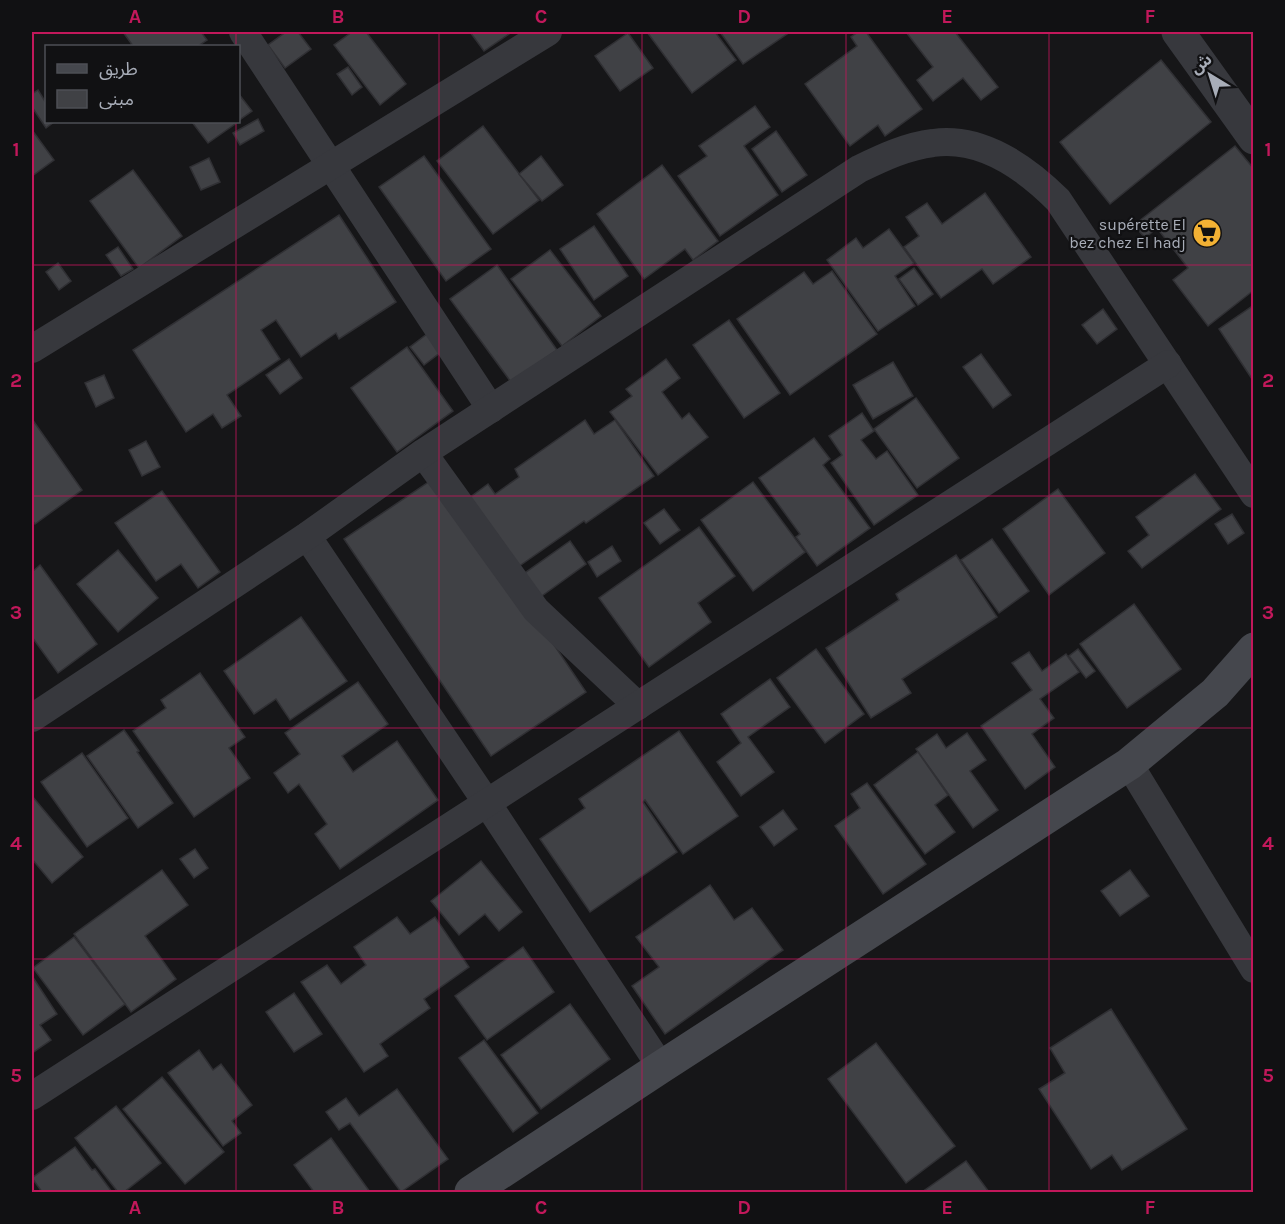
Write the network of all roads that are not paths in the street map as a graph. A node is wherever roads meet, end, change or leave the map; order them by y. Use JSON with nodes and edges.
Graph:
{"nodes":[{"id":1,"x":243,"y":32,"type":"edge"},
{"id":2,"x":548,"y":32,"type":"edge"},
{"id":3,"x":1186,"y":34,"type":"edge"},
{"id":4,"x":1254,"y":138,"type":"edge"},
{"id":5,"x":330,"y":165,"type":"junction"},
{"id":6,"x":32,"y":349,"type":"edge"},
{"id":7,"x":1168,"y":364,"type":"junction"},
{"id":8,"x":491,"y":409,"type":"junction"},
{"id":9,"x":423,"y":453,"type":"junction"},
{"id":10,"x":1254,"y":494,"type":"edge"},
{"id":11,"x":307,"y":536,"type":"junction"},
{"id":12,"x":1254,"y":649,"type":"edge"},
{"id":13,"x":638,"y":706,"type":"junction"},
{"id":14,"x":32,"y":718,"type":"edge"},
{"id":15,"x":1129,"y":764,"type":"junction"},
{"id":16,"x":487,"y":803,"type":"junction"},
{"id":17,"x":1254,"y":969,"type":"edge"},
{"id":18,"x":661,"y":1066,"type":"junction"},
{"id":19,"x":32,"y":1096,"type":"edge"},
{"id":20,"x":471,"y":1192,"type":"edge"}],
"edges":[{"from":1,"to":5,"type":"street"},
{"from":2,"to":5,"type":"street"},
{"from":3,"to":4,"type":"street"},
{"from":5,"to":6,"type":"street"},
{"from":5,"to":8,"type":"street"},
{"from":7,"to":8,"type":"street"},
{"from":7,"to":10,"type":"street"},
{"from":7,"to":13,"type":"street"},
{"from":8,"to":9,"type":"street"},
{"from":9,"to":11,"type":"street"},
{"from":9,"to":13,"type":"street"},
{"from":11,"to":14,"type":"street"},
{"from":11,"to":16,"type":"street"},
{"from":12,"to":15,"type":"main road"},
{"from":13,"to":16,"type":"street"},
{"from":15,"to":17,"type":"street"},
{"from":15,"to":18,"type":"main road"},
{"from":16,"to":18,"type":"street"},
{"from":16,"to":19,"type":"street"},
{"from":18,"to":20,"type":"main road"}]}
